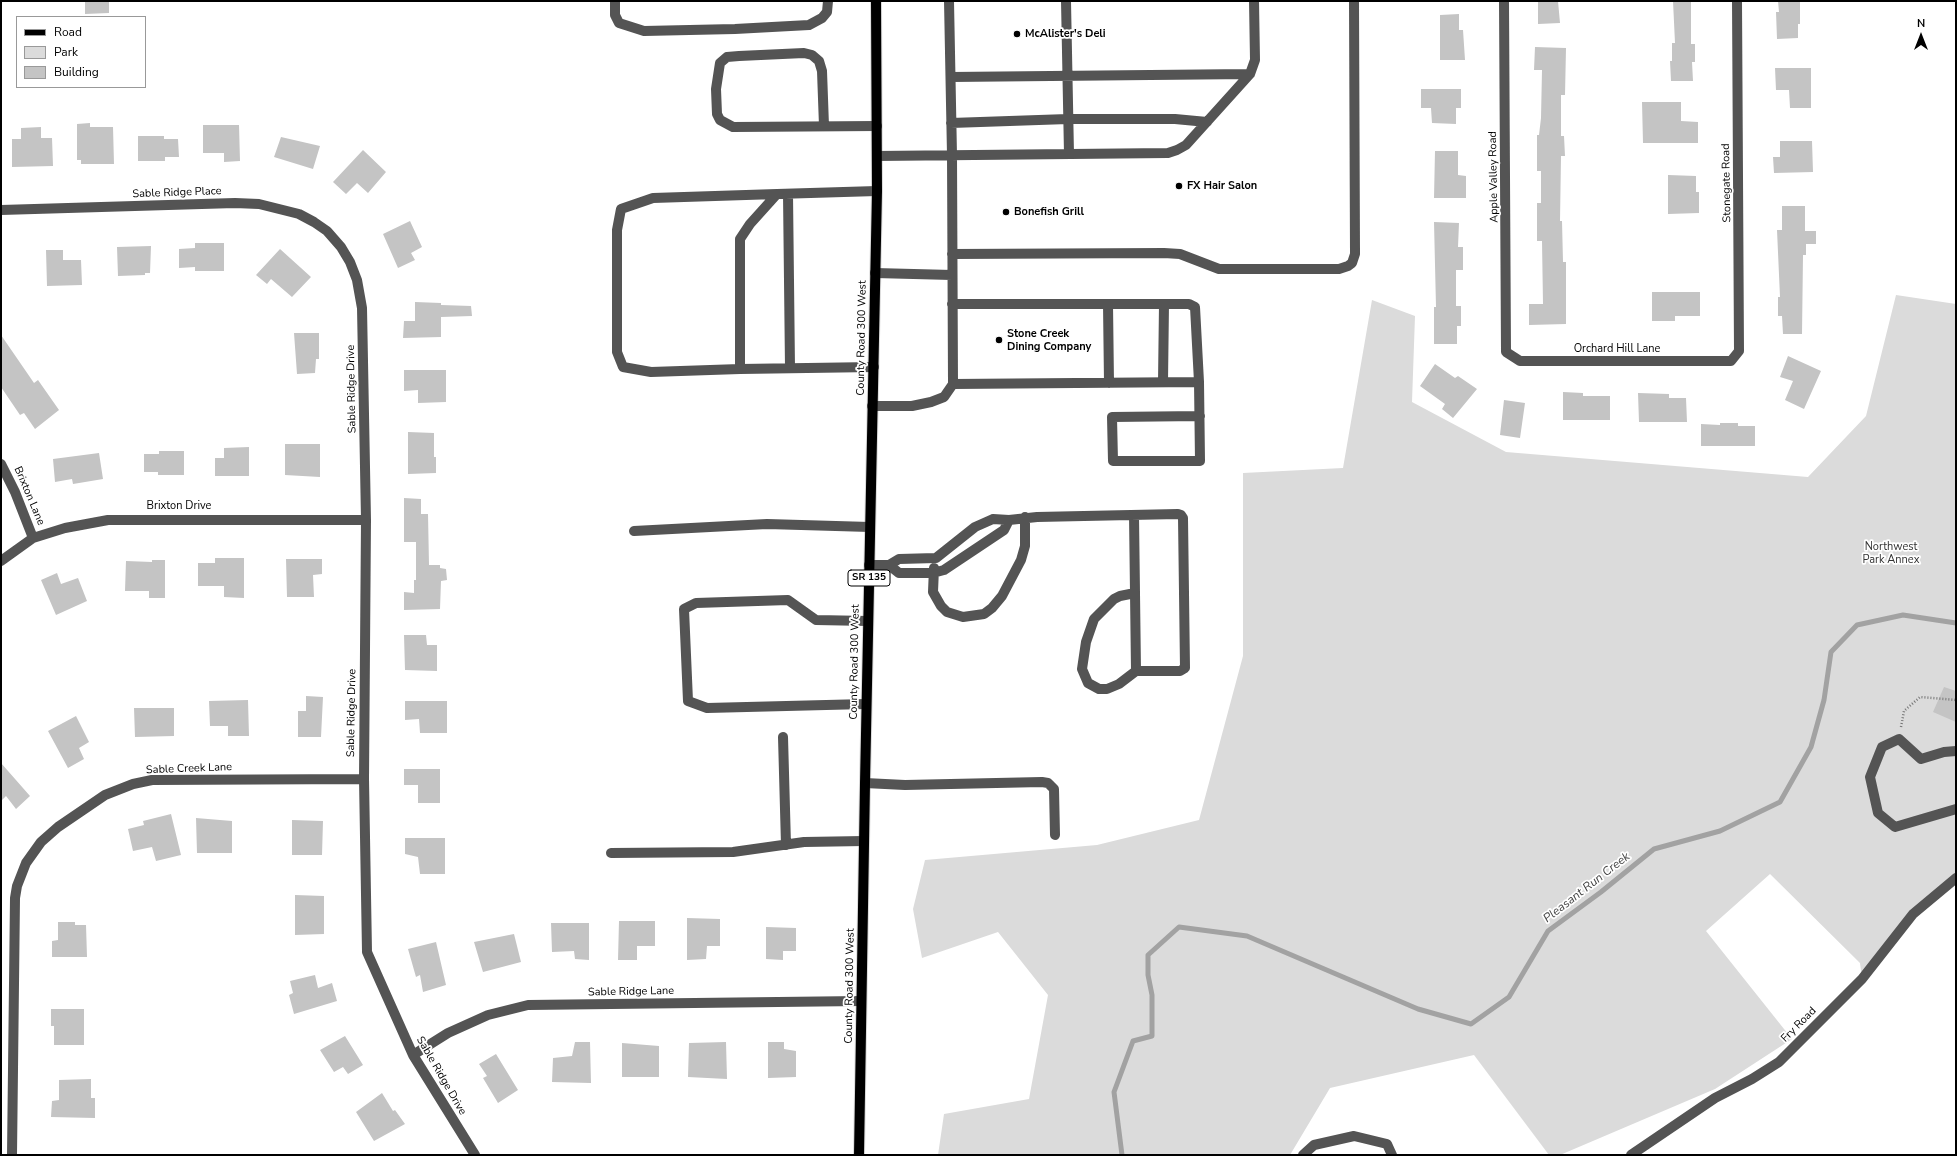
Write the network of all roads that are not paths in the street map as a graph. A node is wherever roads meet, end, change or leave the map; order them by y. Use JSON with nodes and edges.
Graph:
{"nodes":[{"id":1,"x":615,"y":1,"type":"edge"},
{"id":2,"x":828,"y":1,"type":"edge"},
{"id":3,"x":876,"y":1,"type":"edge"},
{"id":4,"x":949,"y":1,"type":"edge"},
{"id":5,"x":1066,"y":1,"type":"edge"},
{"id":6,"x":1254,"y":1,"type":"edge"},
{"id":7,"x":1354,"y":1,"type":"edge"},
{"id":8,"x":1504,"y":1,"type":"edge"},
{"id":9,"x":1737,"y":1,"type":"edge"},
{"id":10,"x":1250,"y":74,"type":"junction"},
{"id":11,"x":1067,"y":76,"type":"junction"},
{"id":12,"x":950,"y":77,"type":"junction"},
{"id":13,"x":1068,"y":119,"type":"junction"},
{"id":14,"x":1207,"y":122,"type":"junction"},
{"id":15,"x":951,"y":123,"type":"junction"},
{"id":16,"x":824,"y":126,"type":"junction"},
{"id":17,"x":877,"y":126,"type":"junction"},
{"id":18,"x":1069,"y":154,"type":"junction"},
{"id":19,"x":952,"y":155,"type":"junction"},
{"id":20,"x":877,"y":156,"type":"junction"},
{"id":21,"x":877,"y":191,"type":"junction"},
{"id":22,"x":777,"y":194,"type":"junction"},
{"id":23,"x":788,"y":194,"type":"junction"},
{"id":24,"x":1,"y":210,"type":"edge"},
{"id":25,"x":341,"y":248,"type":"joint"},
{"id":26,"x":952,"y":254,"type":"junction"},
{"id":27,"x":875,"y":274,"type":"junction"},
{"id":28,"x":952,"y":275,"type":"junction"},
{"id":29,"x":952,"y":304,"type":"junction"},
{"id":30,"x":1108,"y":304,"type":"junction"},
{"id":31,"x":1164,"y":304,"type":"junction"},
{"id":32,"x":1506,"y":352,"type":"joint"},
{"id":33,"x":1731,"y":361,"type":"joint"},
{"id":34,"x":874,"y":367,"type":"junction"},
{"id":35,"x":790,"y":368,"type":"junction"},
{"id":36,"x":740,"y":369,"type":"junction"},
{"id":37,"x":1163,"y":382,"type":"junction"},
{"id":38,"x":1199,"y":382,"type":"junction"},
{"id":39,"x":1109,"y":383,"type":"junction"},
{"id":40,"x":953,"y":384,"type":"junction"},
{"id":41,"x":872,"y":406,"type":"junction"},
{"id":42,"x":1200,"y":416,"type":"junction"},
{"id":43,"x":1,"y":464,"type":"edge"},
{"id":44,"x":1134,"y":515,"type":"junction"},
{"id":45,"x":1025,"y":517,"type":"junction"},
{"id":46,"x":366,"y":520,"type":"junction"},
{"id":47,"x":1009,"y":520,"type":"junction"},
{"id":48,"x":870,"y":527,"type":"junction"},
{"id":49,"x":634,"y":531,"type":"dead end"},
{"id":50,"x":34,"y":538,"type":"junction"},
{"id":51,"x":936,"y":558,"type":"junction"},
{"id":52,"x":1,"y":561,"type":"edge"},
{"id":53,"x":869,"y":565,"type":"junction"},
{"id":54,"x":889,"y":565,"type":"junction"},
{"id":55,"x":932,"y":573,"type":"junction"},
{"id":56,"x":1135,"y":593,"type":"junction"},
{"id":57,"x":868,"y":621,"type":"junction"},
{"id":58,"x":1136,"y":671,"type":"junction"},
{"id":59,"x":866,"y":704,"type":"junction"},
{"id":60,"x":784,"y":737,"type":"dead end"},
{"id":61,"x":1956,"y":751,"type":"edge"},
{"id":62,"x":364,"y":779,"type":"junction"},
{"id":63,"x":865,"y":783,"type":"junction"},
{"id":64,"x":1956,"y":809,"type":"edge"},
{"id":65,"x":1055,"y":835,"type":"dead end"},
{"id":66,"x":864,"y":841,"type":"junction"},
{"id":67,"x":786,"y":845,"type":"junction"},
{"id":68,"x":611,"y":853,"type":"dead end"},
{"id":69,"x":1956,"y":878,"type":"edge"},
{"id":70,"x":861,"y":1001,"type":"junction"},
{"id":71,"x":413,"y":1056,"type":"junction"},
{"id":72,"x":12,"y":1155,"type":"edge"},
{"id":73,"x":475,"y":1155,"type":"edge"},
{"id":74,"x":859,"y":1155,"type":"edge"},
{"id":75,"x":1303,"y":1155,"type":"edge"},
{"id":76,"x":1392,"y":1155,"type":"edge"},
{"id":77,"x":1631,"y":1155,"type":"edge"}],
"edges":[{"from":1,"to":2,"type":"street"},
{"from":3,"to":17,"type":"main road","name":"County Road 300 West","number":"SR 135"},
{"from":4,"to":12,"type":"street"},
{"from":5,"to":11,"type":"street"},
{"from":6,"to":10,"type":"street"},
{"from":7,"to":26,"type":"street"},
{"from":8,"to":32,"type":"street","name":"Apple Valley Road"},
{"from":9,"to":33,"type":"street","name":"Stonegate Road"},
{"from":10,"to":11,"type":"street"},
{"from":10,"to":14,"type":"street"},
{"from":11,"to":12,"type":"street"},
{"from":11,"to":13,"type":"street"},
{"from":12,"to":15,"type":"street"},
{"from":13,"to":14,"type":"street"},
{"from":13,"to":15,"type":"street"},
{"from":13,"to":18,"type":"street"},
{"from":14,"to":18,"type":"street"},
{"from":15,"to":19,"type":"street"},
{"from":16,"to":16,"type":"street"},
{"from":16,"to":17,"type":"street"},
{"from":17,"to":20,"type":"main road","name":"County Road 300 West","number":"SR 135"},
{"from":18,"to":19,"type":"street"},
{"from":19,"to":20,"type":"street"},
{"from":19,"to":26,"type":"street"},
{"from":20,"to":21,"type":"main road","name":"County Road 300 West","number":"SR 135"},
{"from":21,"to":23,"type":"street"},
{"from":21,"to":27,"type":"main road","name":"County Road 300 West","number":"SR 135"},
{"from":22,"to":23,"type":"street"},
{"from":22,"to":36,"type":"street"},
{"from":22,"to":36,"type":"street"},
{"from":23,"to":35,"type":"street"},
{"from":24,"to":25,"type":"street","name":"Sable Ridge Place"},
{"from":25,"to":46,"type":"street","name":"Sable Ridge Drive"},
{"from":26,"to":28,"type":"street"},
{"from":27,"to":28,"type":"street"},
{"from":27,"to":34,"type":"main road","name":"County Road 300 West","number":"SR 135"},
{"from":28,"to":29,"type":"street"},
{"from":29,"to":30,"type":"street"},
{"from":29,"to":40,"type":"street"},
{"from":30,"to":31,"type":"street"},
{"from":30,"to":39,"type":"street"},
{"from":31,"to":37,"type":"street"},
{"from":31,"to":38,"type":"street"},
{"from":32,"to":33,"type":"street","name":"Orchard Hill Lane"},
{"from":34,"to":35,"type":"street"},
{"from":34,"to":41,"type":"main road","name":"County Road 300 West","number":"SR 135"},
{"from":35,"to":36,"type":"street"},
{"from":37,"to":38,"type":"street"},
{"from":37,"to":39,"type":"street"},
{"from":38,"to":42,"type":"street"},
{"from":39,"to":40,"type":"street"},
{"from":40,"to":41,"type":"street"},
{"from":41,"to":48,"type":"main road","name":"County Road 300 West","number":"SR 135"},
{"from":42,"to":42,"type":"street"},
{"from":43,"to":50,"type":"street","name":"Brixton Lane"},
{"from":44,"to":45,"type":"street"},
{"from":44,"to":56,"type":"street"},
{"from":44,"to":58,"type":"street"},
{"from":45,"to":47,"type":"street"},
{"from":45,"to":55,"type":"street"},
{"from":46,"to":50,"type":"street","name":"Brixton Drive"},
{"from":46,"to":62,"type":"street","name":"Sable Ridge Drive"},
{"from":47,"to":51,"type":"street"},
{"from":47,"to":55,"type":"street"},
{"from":48,"to":49,"type":"street"},
{"from":48,"to":53,"type":"main road","name":"County Road 300 West","number":"SR 135"},
{"from":50,"to":52,"type":"street","name":"Brixton Drive"},
{"from":51,"to":54,"type":"street"},
{"from":51,"to":55,"type":"street"},
{"from":53,"to":54,"type":"street"},
{"from":53,"to":57,"type":"main road","name":"County Road 300 West","number":"SR 135"},
{"from":54,"to":55,"type":"street"},
{"from":56,"to":58,"type":"street"},
{"from":56,"to":58,"type":"street"},
{"from":57,"to":59,"type":"main road","name":"County Road 300 West","number":"SR 135"},
{"from":57,"to":59,"type":"street"},
{"from":59,"to":63,"type":"main road","name":"County Road 300 West","number":"SR 135"},
{"from":60,"to":67,"type":"street"},
{"from":61,"to":64,"type":"street"},
{"from":62,"to":71,"type":"street","name":"Sable Ridge Drive"},
{"from":62,"to":72,"type":"street","name":"Sable Creek Lane"},
{"from":63,"to":65,"type":"street"},
{"from":63,"to":66,"type":"main road","name":"County Road 300 West","number":"SR 135"},
{"from":66,"to":67,"type":"street"},
{"from":66,"to":70,"type":"main road","name":"County Road 300 West","number":"SR 135"},
{"from":67,"to":68,"type":"street"},
{"from":69,"to":77,"type":"street","name":"Fry Road"},
{"from":70,"to":71,"type":"street","name":"Sable Ridge Lane"},
{"from":70,"to":74,"type":"main road","name":"County Road 300 West","number":"SR 135"},
{"from":71,"to":73,"type":"street","name":"Sable Ridge Drive"},
{"from":75,"to":76,"type":"street"}]}
